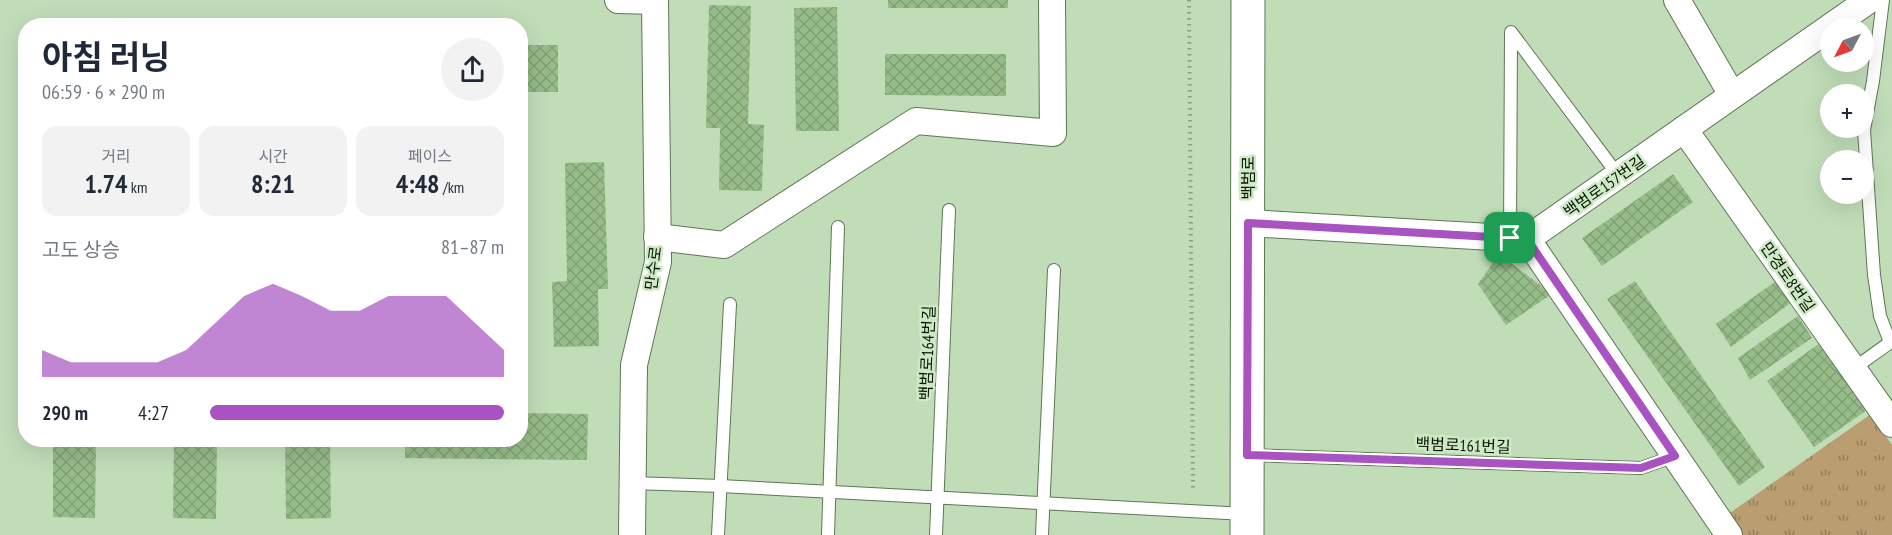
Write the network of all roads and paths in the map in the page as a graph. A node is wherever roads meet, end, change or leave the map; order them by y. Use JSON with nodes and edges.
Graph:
{"nodes":[{"id":1,"x":618,"y":0,"type":"edge"},
{"id":2,"x":1052,"y":0,"type":"edge"},
{"id":3,"x":1189,"y":0,"type":"edge"},
{"id":4,"x":1248,"y":0,"type":"edge"},
{"id":5,"x":1677,"y":0,"type":"edge"},
{"id":6,"x":1869,"y":0,"type":"edge"},
{"id":7,"x":1883,"y":0,"type":"edge"},
{"id":8,"x":655,"y":1,"type":"edge"},
{"id":9,"x":1732,"y":96,"type":"junction"},
{"id":10,"x":1684,"y":129,"type":"junction"},
{"id":11,"x":1624,"y":172,"type":"junction"},
{"id":12,"x":949,"y":210,"type":"dead end"},
{"id":13,"x":1248,"y":223,"type":"junction"},
{"id":14,"x":838,"y":227,"type":"dead end"},
{"id":15,"x":657,"y":237,"type":"junction"},
{"id":16,"x":1518,"y":239,"type":"junction"},
{"id":17,"x":1054,"y":270,"type":"dead end"},
{"id":18,"x":730,"y":304,"type":"dead end"},
{"id":19,"x":1891,"y":341,"type":"edge"},
{"id":20,"x":1853,"y":369,"type":"junction"},
{"id":21,"x":1892,"y":424,"type":"edge"},
{"id":22,"x":1247,"y":455,"type":"junction"},
{"id":23,"x":1675,"y":456,"type":"junction"},
{"id":24,"x":633,"y":483,"type":"junction"},
{"id":25,"x":720,"y":486,"type":"junction"},
{"id":26,"x":1193,"y":491,"type":"dead end"},
{"id":27,"x":830,"y":492,"type":"junction"},
{"id":28,"x":937,"y":498,"type":"junction"},
{"id":29,"x":1044,"y":504,"type":"junction"},
{"id":30,"x":1247,"y":525,"type":"edge"},
{"id":31,"x":632,"y":535,"type":"edge"},
{"id":32,"x":718,"y":535,"type":"edge"},
{"id":33,"x":828,"y":535,"type":"edge"},
{"id":34,"x":936,"y":535,"type":"edge"},
{"id":35,"x":1042,"y":535,"type":"edge"},
{"id":36,"x":1729,"y":535,"type":"edge"}],
"edges":[{"from":1,"to":8,"type":"street"},
{"from":2,"to":15,"type":"street"},
{"from":3,"to":26,"type":"path"},
{"from":4,"to":13,"type":"main road","name":"백범로"},
{"from":5,"to":9,"type":"street"},
{"from":6,"to":9,"type":"street","name":"백범로157번길"},
{"from":7,"to":19,"type":"lane"},
{"from":8,"to":15,"type":"street","name":"만수로"},
{"from":9,"to":10,"type":"street","name":"백범로157번길"},
{"from":10,"to":11,"type":"street","name":"백범로157번길"},
{"from":10,"to":20,"type":"street","name":"만경로8번길"},
{"from":11,"to":16,"type":"street","name":"백범로157번길"},
{"from":11,"to":16,"type":"lane"},
{"from":12,"to":28,"type":"lane","name":"백범로164번길"},
{"from":13,"to":16,"type":"street"},
{"from":13,"to":22,"type":"main road","name":"백범로"},
{"from":14,"to":27,"type":"lane"},
{"from":15,"to":24,"type":"street","name":"만수로"},
{"from":16,"to":23,"type":"street"},
{"from":17,"to":29,"type":"lane"},
{"from":18,"to":25,"type":"lane"},
{"from":19,"to":20,"type":"lane"},
{"from":20,"to":21,"type":"street","name":"만경로8번길"},
{"from":22,"to":23,"type":"lane","name":"백범로161번길"},
{"from":22,"to":30,"type":"main road","name":"백범로"},
{"from":23,"to":36,"type":"street"},
{"from":24,"to":25,"type":"lane"},
{"from":24,"to":31,"type":"street","name":"만수로"},
{"from":25,"to":27,"type":"lane"},
{"from":25,"to":32,"type":"lane"},
{"from":27,"to":28,"type":"lane"},
{"from":27,"to":33,"type":"lane"},
{"from":28,"to":29,"type":"lane"},
{"from":28,"to":34,"type":"lane"},
{"from":29,"to":30,"type":"lane"},
{"from":29,"to":35,"type":"lane"}]}
